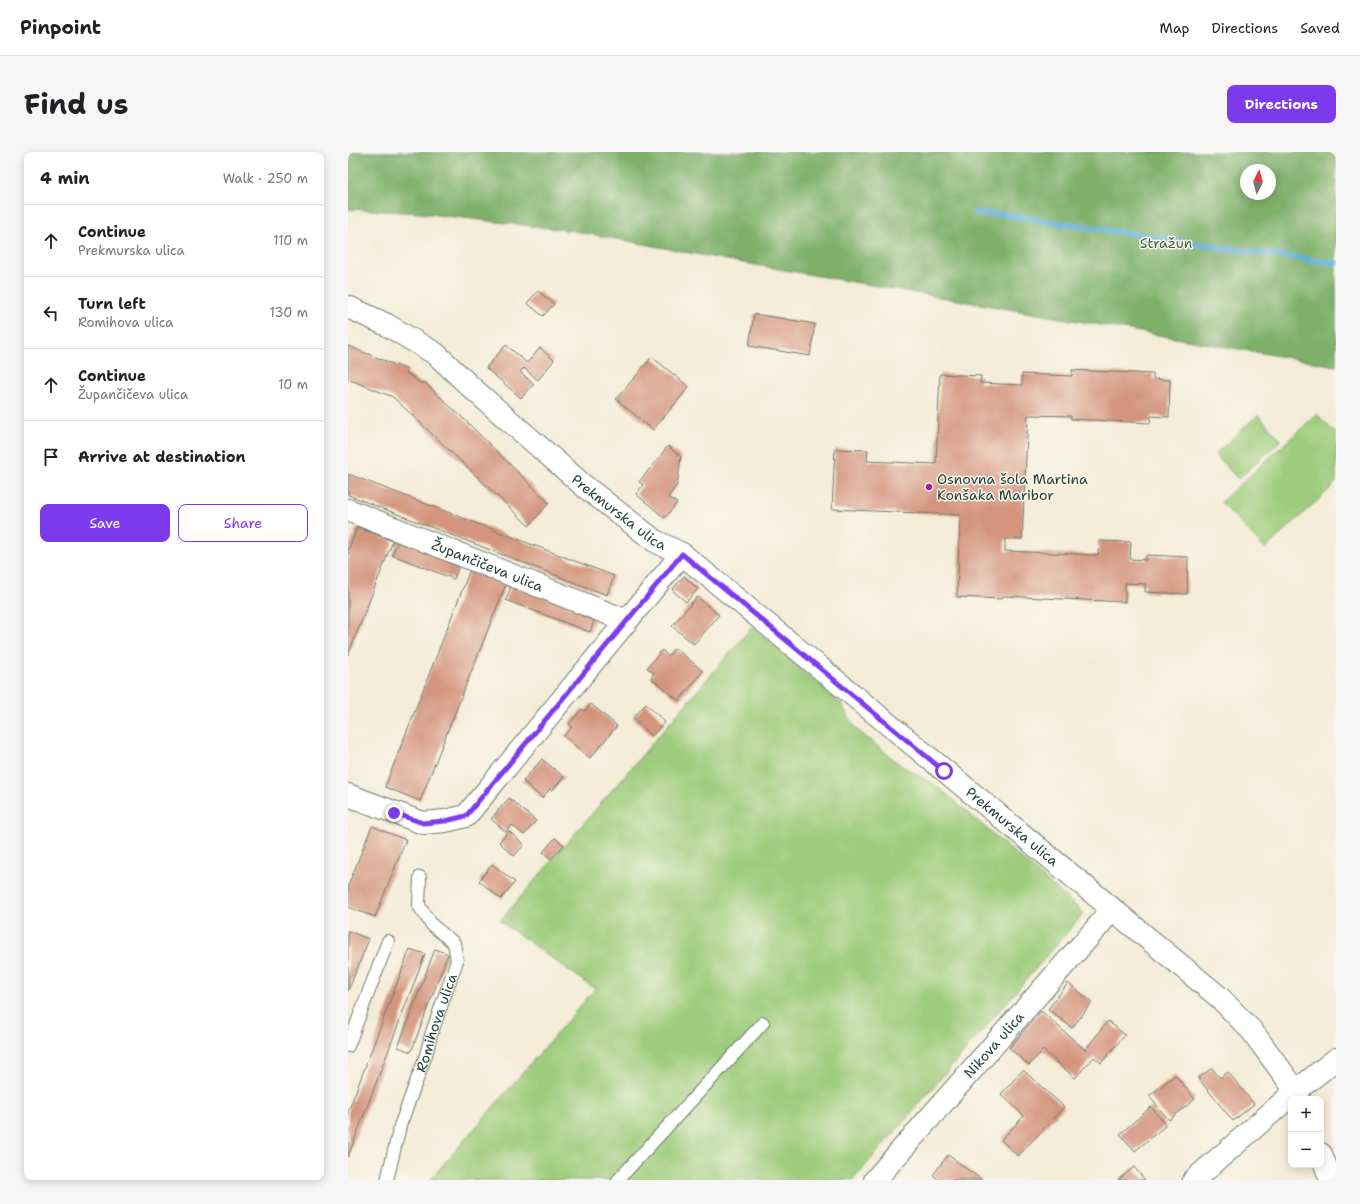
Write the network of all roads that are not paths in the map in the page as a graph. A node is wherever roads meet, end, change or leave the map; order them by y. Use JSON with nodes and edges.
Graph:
{"nodes":[{"id":1,"x":348,"y":307,"type":"edge"},
{"id":2,"x":348,"y":510,"type":"edge"},
{"id":3,"x":682,"y":554,"type":"junction"},
{"id":4,"x":627,"y":621,"type":"junction"},
{"id":5,"x":348,"y":795,"type":"edge"},
{"id":6,"x":420,"y":877,"type":"dead end"},
{"id":7,"x":1111,"y":908,"type":"junction"},
{"id":8,"x":388,"y":941,"type":"dead end"},
{"id":9,"x":763,"y":1023,"type":"dead end"},
{"id":10,"x":348,"y":1046,"type":"edge"},
{"id":11,"x":1336,"y":1058,"type":"edge"},
{"id":12,"x":1297,"y":1095,"type":"edge"},
{"id":13,"x":1324,"y":1162,"type":"edge"},
{"id":14,"x":387,"y":1180,"type":"edge"},
{"id":15,"x":618,"y":1180,"type":"edge"},
{"id":16,"x":875,"y":1180,"type":"edge"},
{"id":17,"x":1194,"y":1180,"type":"edge"},
{"id":18,"x":1331,"y":1180,"type":"edge"}],
"edges":[{"from":1,"to":3,"type":"street","name":"Prekmurska ulica"},
{"from":2,"to":4,"type":"street","name":"Župančičeva ulica"},
{"from":3,"to":4,"type":"street"},
{"from":3,"to":7,"type":"street","name":"Prekmurska ulica"},
{"from":4,"to":5,"type":"street"},
{"from":6,"to":14,"type":"lane","name":"Romihova ulica"},
{"from":7,"to":12,"type":"street","name":"Prekmurska ulica"},
{"from":7,"to":16,"type":"street","name":"Nikova ulica"},
{"from":8,"to":10,"type":"lane"},
{"from":9,"to":15,"type":"lane"},
{"from":11,"to":12,"type":"street"},
{"from":12,"to":17,"type":"street"},
{"from":13,"to":18,"type":"street"}]}
